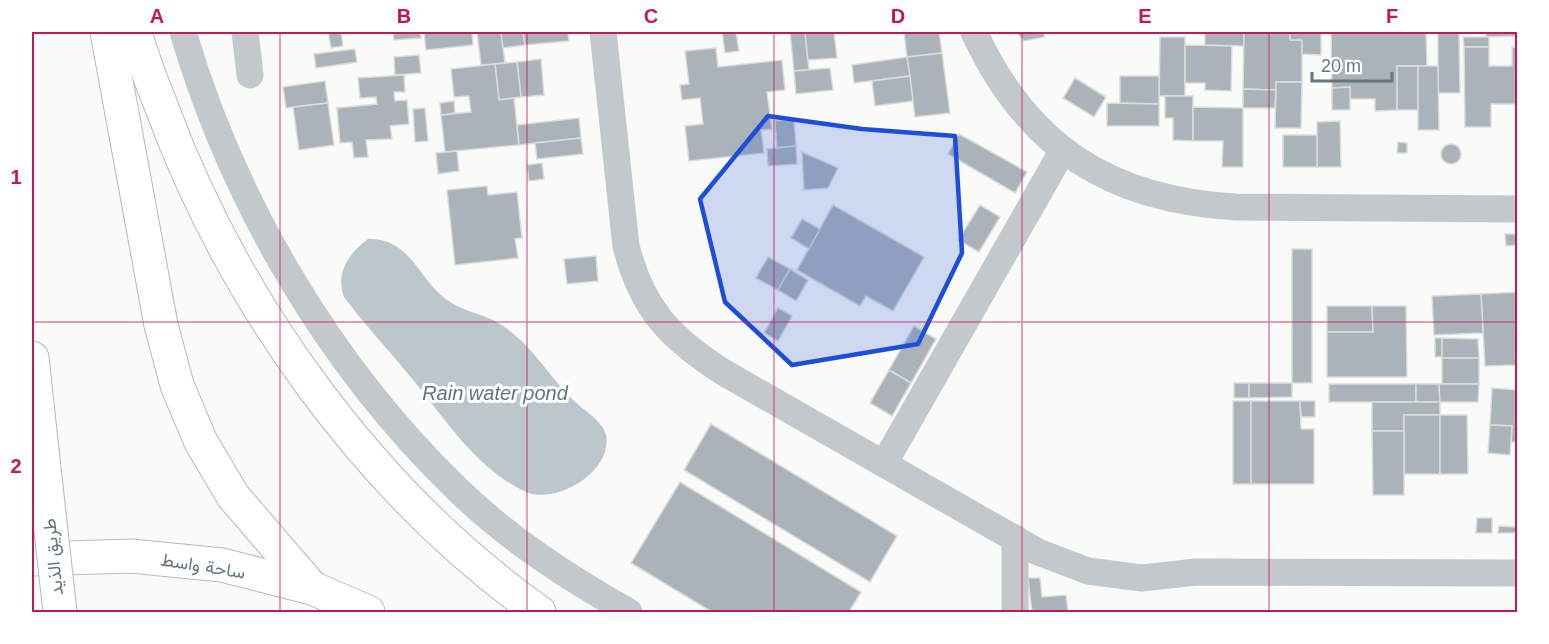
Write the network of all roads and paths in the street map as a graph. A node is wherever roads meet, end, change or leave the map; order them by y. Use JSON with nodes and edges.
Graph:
{"nodes":[{"id":1,"x":107,"y":32,"type":"edge"},
{"id":2,"x":135,"y":32,"type":"edge"},
{"id":3,"x":183,"y":32,"type":"edge"},
{"id":4,"x":245,"y":32,"type":"edge"},
{"id":5,"x":603,"y":32,"type":"edge"},
{"id":6,"x":974,"y":32,"type":"edge"},
{"id":7,"x":250,"y":75,"type":"dead end"},
{"id":8,"x":1063,"y":150,"type":"junction"},
{"id":9,"x":1518,"y":209,"type":"edge"},
{"id":10,"x":32,"y":358,"type":"edge"},
{"id":11,"x":885,"y":462,"type":"junction"},
{"id":12,"x":1014,"y":538,"type":"junction"},
{"id":13,"x":32,"y":559,"type":"edge"},
{"id":14,"x":1518,"y":573,"type":"edge"},
{"id":15,"x":312,"y":588,"type":"junction"},
{"id":16,"x":60,"y":612,"type":"edge"},
{"id":17,"x":368,"y":612,"type":"edge"},
{"id":18,"x":539,"y":612,"type":"edge"},
{"id":19,"x":629,"y":612,"type":"edge"},
{"id":20,"x":1015,"y":612,"type":"edge"}],
"edges":[{"from":1,"to":15,"type":"main road"},
{"from":2,"to":18,"type":"main road"},
{"from":3,"to":19,"type":"street"},
{"from":4,"to":7,"type":"street"},
{"from":5,"to":11,"type":"street"},
{"from":6,"to":8,"type":"street"},
{"from":8,"to":9,"type":"street"},
{"from":8,"to":11,"type":"street"},
{"from":10,"to":16,"type":"main road","name":"طريق الذيد","bridge":true},
{"from":11,"to":12,"type":"street"},
{"from":12,"to":14,"type":"street"},
{"from":12,"to":20,"type":"street"},
{"from":13,"to":15,"type":"main road","name":"ساحة واسط"},
{"from":15,"to":17,"type":"main road","name":"ساحة واسط"}]}
